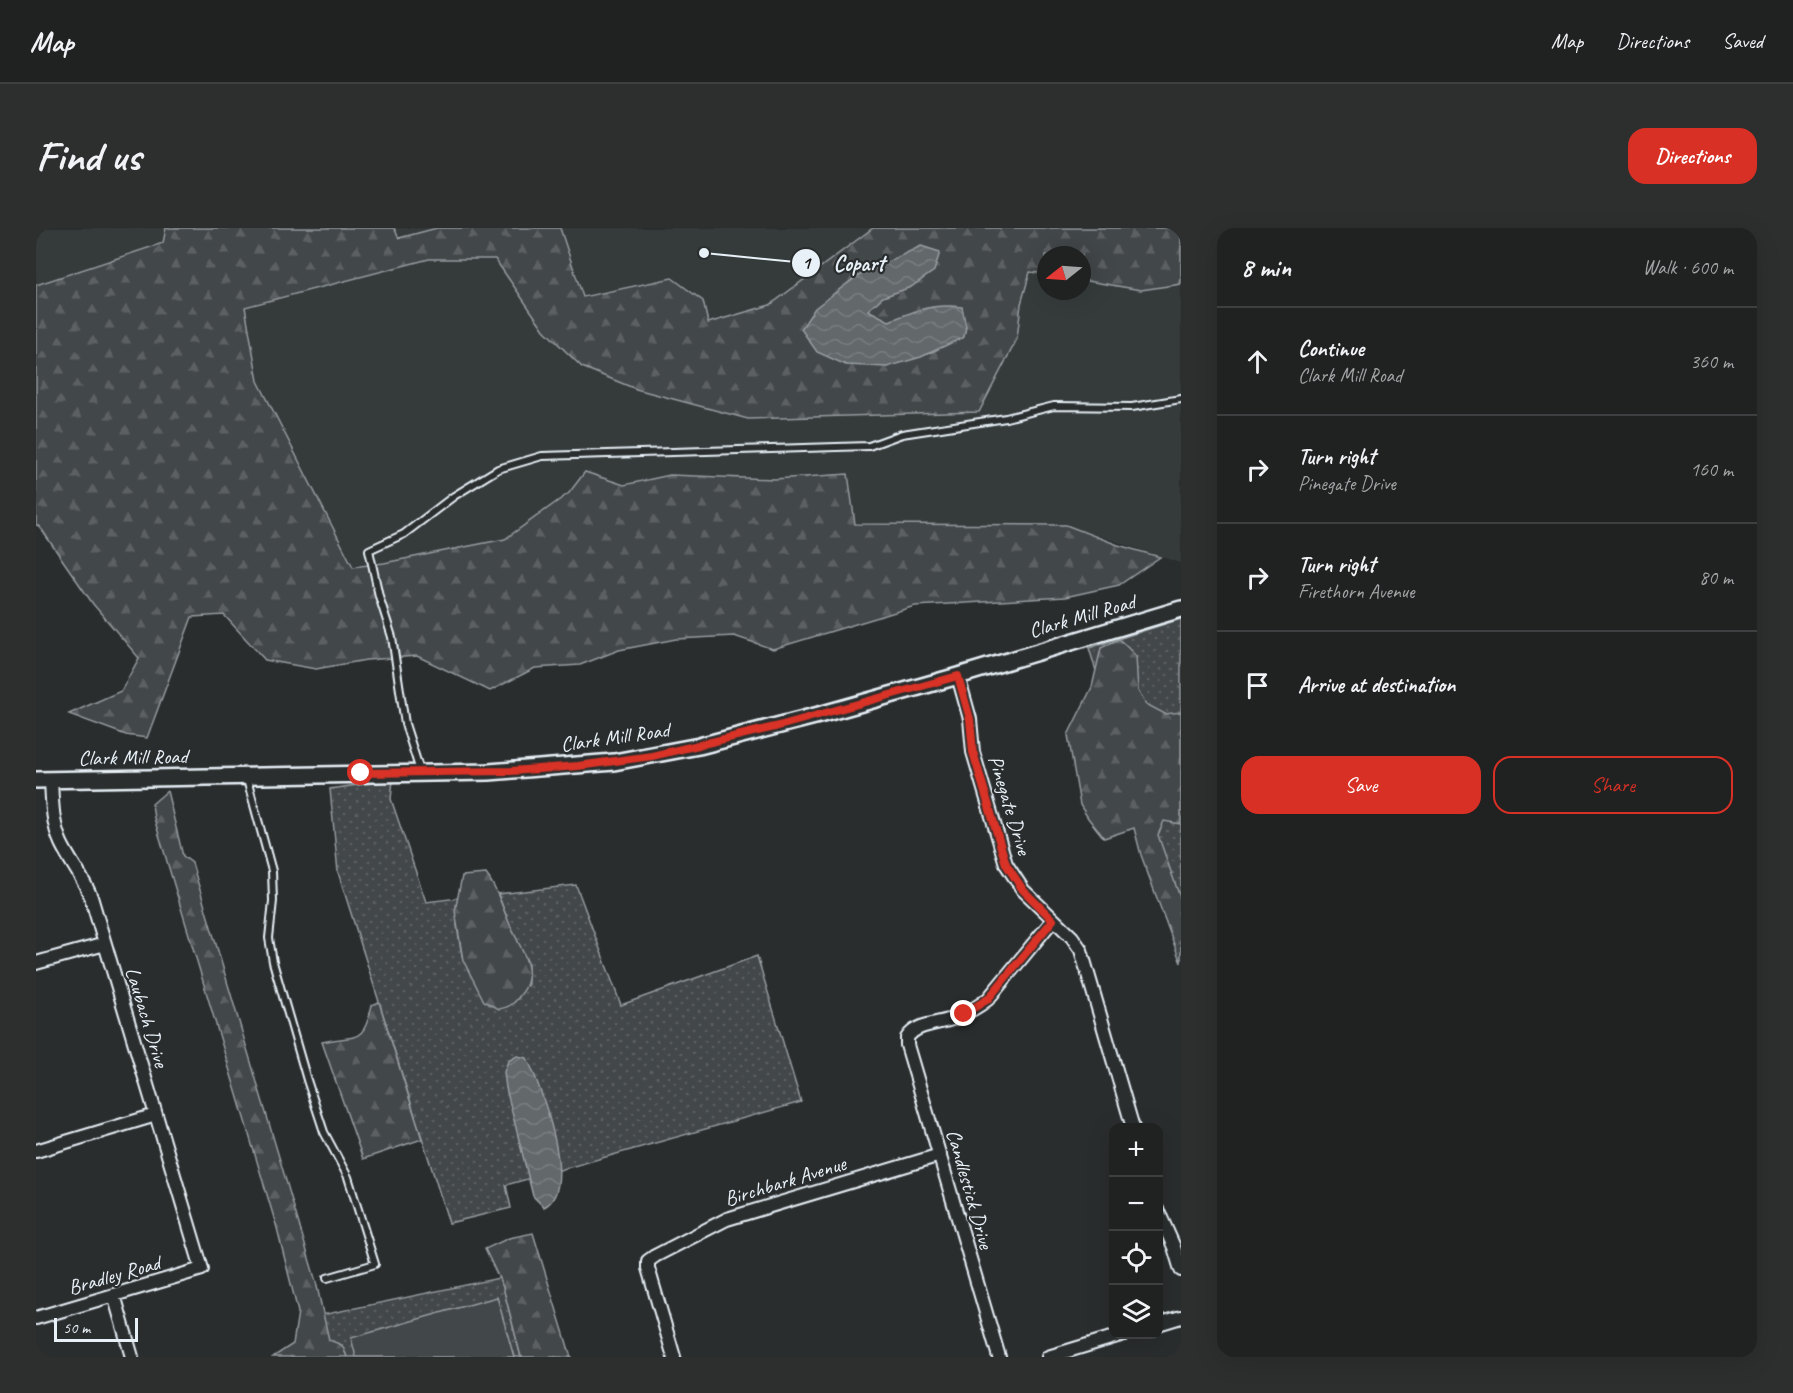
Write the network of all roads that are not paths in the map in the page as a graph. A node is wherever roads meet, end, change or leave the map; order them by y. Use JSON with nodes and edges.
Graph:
{"nodes":[{"id":1,"x":1181,"y":399,"type":"edge"},
{"id":2,"x":1181,"y":609,"type":"edge"},
{"id":3,"x":958,"y":676,"type":"junction"},
{"id":4,"x":421,"y":773,"type":"junction"},
{"id":5,"x":246,"y":776,"type":"junction"},
{"id":6,"x":44,"y":779,"type":"edge"},
{"id":7,"x":1053,"y":920,"type":"junction"},
{"id":8,"x":105,"y":944,"type":"junction"},
{"id":9,"x":36,"y":963,"type":"edge"},
{"id":10,"x":156,"y":1115,"type":"junction"},
{"id":11,"x":1132,"y":1123,"type":"edge"},
{"id":12,"x":36,"y":1150,"type":"edge"},
{"id":13,"x":940,"y":1155,"type":"junction"},
{"id":14,"x":1163,"y":1222,"type":"edge"},
{"id":15,"x":202,"y":1269,"type":"joint"},
{"id":16,"x":1181,"y":1270,"type":"edge"},
{"id":17,"x":327,"y":1278,"type":"dead end"},
{"id":18,"x":114,"y":1295,"type":"junction"},
{"id":19,"x":1181,"y":1317,"type":"edge"},
{"id":20,"x":36,"y":1318,"type":"edge"},
{"id":21,"x":1163,"y":1322,"type":"edge"},
{"id":22,"x":1110,"y":1339,"type":"edge"},
{"id":23,"x":132,"y":1357,"type":"edge"},
{"id":24,"x":674,"y":1357,"type":"edge"},
{"id":25,"x":999,"y":1357,"type":"edge"},
{"id":26,"x":1048,"y":1357,"type":"edge"}],
"edges":[{"from":1,"to":4,"type":"lane"},
{"from":2,"to":3,"type":"street","name":"Clark Mill Road"},
{"from":3,"to":4,"type":"street","name":"Clark Mill Road"},
{"from":3,"to":7,"type":"street","name":"Pinegate Drive"},
{"from":4,"to":5,"type":"street","name":"Clark Mill Road"},
{"from":5,"to":6,"type":"street","name":"Clark Mill Road"},
{"from":5,"to":17,"type":"lane"},
{"from":6,"to":8,"type":"street","name":"Laubach Drive"},
{"from":7,"to":11,"type":"street","name":"Pinegate Drive"},
{"from":7,"to":13,"type":"street","name":"Candlestick Drive"},
{"from":8,"to":9,"type":"street"},
{"from":8,"to":10,"type":"street","name":"Laubach Drive"},
{"from":10,"to":12,"type":"street"},
{"from":10,"to":15,"type":"street","name":"Laubach Drive"},
{"from":13,"to":24,"type":"street","name":"Birchbark Avenue"},
{"from":13,"to":25,"type":"street","name":"Candlestick Drive"},
{"from":14,"to":16,"type":"street"},
{"from":15,"to":18,"type":"street","name":"Bradley Road"},
{"from":18,"to":20,"type":"street","name":"Bradley Road"},
{"from":18,"to":23,"type":"street"},
{"from":19,"to":21,"type":"street"},
{"from":22,"to":26,"type":"street"}]}
